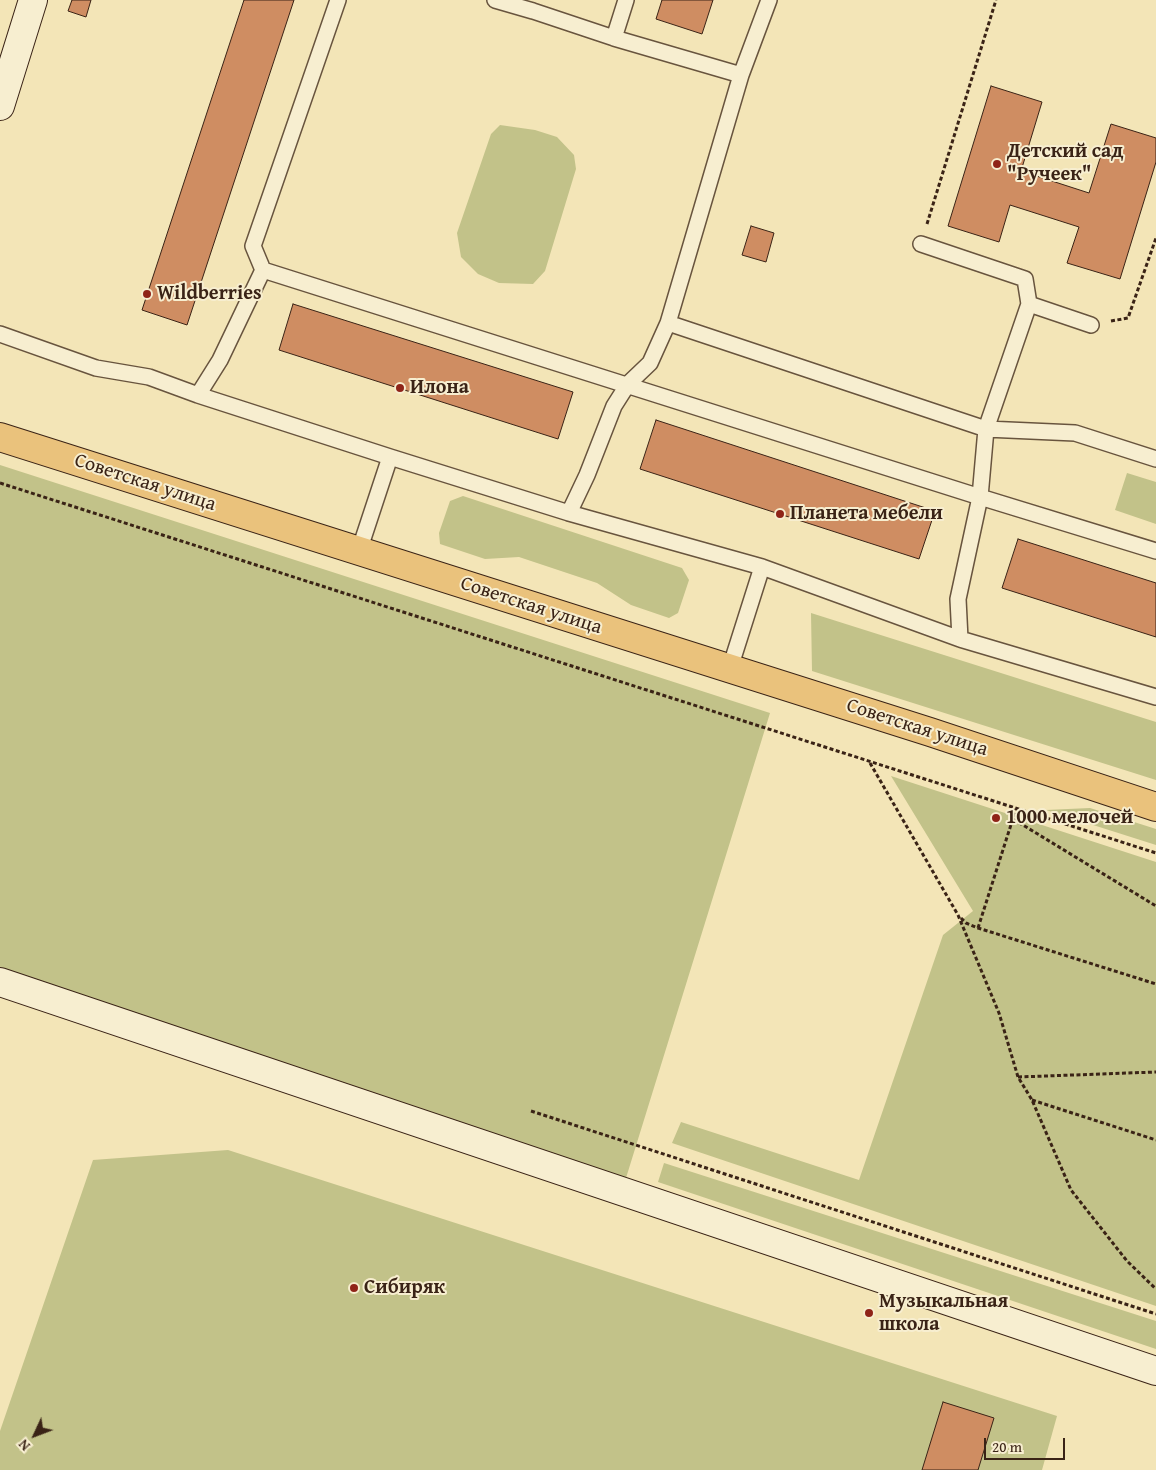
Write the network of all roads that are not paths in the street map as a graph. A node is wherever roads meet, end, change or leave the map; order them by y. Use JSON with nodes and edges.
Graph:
{"nodes":[{"id":1,"x":33,"y":0,"type":"edge"},
{"id":2,"x":338,"y":0,"type":"edge"},
{"id":3,"x":495,"y":0,"type":"edge"},
{"id":4,"x":626,"y":0,"type":"edge"},
{"id":5,"x":769,"y":0,"type":"edge"},
{"id":6,"x":535,"y":5,"type":"edge"},
{"id":7,"x":614,"y":38,"type":"junction"},
{"id":8,"x":741,"y":75,"type":"junction"},
{"id":9,"x":0,"y":106,"type":"edge"},
{"id":10,"x":921,"y":244,"type":"road end"},
{"id":11,"x":263,"y":270,"type":"junction"},
{"id":12,"x":1029,"y":304,"type":"junction"},
{"id":13,"x":668,"y":324,"type":"junction"},
{"id":14,"x":1091,"y":325,"type":"road end"},
{"id":15,"x":0,"y":334,"type":"edge"},
{"id":16,"x":628,"y":384,"type":"junction"},
{"id":17,"x":198,"y":395,"type":"junction"},
{"id":18,"x":986,"y":429,"type":"junction"},
{"id":19,"x":0,"y":437,"type":"edge"},
{"id":20,"x":390,"y":457,"type":"junction"},
{"id":21,"x":1156,"y":458,"type":"edge"},
{"id":22,"x":980,"y":497,"type":"junction"},
{"id":23,"x":569,"y":513,"type":"junction"},
{"id":24,"x":359,"y":551,"type":"junction"},
{"id":25,"x":1156,"y":551,"type":"edge"},
{"id":26,"x":762,"y":567,"type":"junction"},
{"id":27,"x":960,"y":639,"type":"junction"},
{"id":28,"x":730,"y":668,"type":"junction"},
{"id":29,"x":1156,"y":697,"type":"edge"},
{"id":30,"x":1062,"y":775,"type":"junction"},
{"id":31,"x":1156,"y":796,"type":"edge"},
{"id":32,"x":1156,"y":807,"type":"edge"},
{"id":33,"x":0,"y":982,"type":"edge"},
{"id":34,"x":1156,"y":1371,"type":"edge"}],
"edges":[{"from":1,"to":9,"type":"main road"},
{"from":2,"to":11,"type":"lane"},
{"from":3,"to":6,"type":"lane"},
{"from":4,"to":7,"type":"lane"},
{"from":5,"to":8,"type":"lane"},
{"from":6,"to":7,"type":"lane"},
{"from":7,"to":8,"type":"lane"},
{"from":8,"to":13,"type":"lane"},
{"from":10,"to":12,"type":"lane"},
{"from":11,"to":16,"type":"lane"},
{"from":11,"to":17,"type":"lane"},
{"from":12,"to":14,"type":"lane"},
{"from":12,"to":18,"type":"lane"},
{"from":13,"to":16,"type":"lane"},
{"from":13,"to":18,"type":"lane"},
{"from":15,"to":17,"type":"lane"},
{"from":16,"to":22,"type":"lane"},
{"from":16,"to":23,"type":"lane"},
{"from":17,"to":20,"type":"lane"},
{"from":18,"to":21,"type":"lane"},
{"from":18,"to":22,"type":"lane"},
{"from":19,"to":24,"type":"main road","name":"Советская улица"},
{"from":20,"to":23,"type":"lane"},
{"from":20,"to":24,"type":"lane"},
{"from":22,"to":25,"type":"lane"},
{"from":22,"to":27,"type":"lane"},
{"from":23,"to":26,"type":"lane"},
{"from":24,"to":28,"type":"main road","name":"Советская улица"},
{"from":26,"to":27,"type":"lane"},
{"from":26,"to":28,"type":"lane"},
{"from":27,"to":29,"type":"lane"},
{"from":28,"to":30,"type":"main road","name":"Советская улица"},
{"from":30,"to":31,"type":"main road","name":"Советская улица"},
{"from":30,"to":32,"type":"main road","name":"Советская улица"},
{"from":33,"to":34,"type":"main road"}]}
